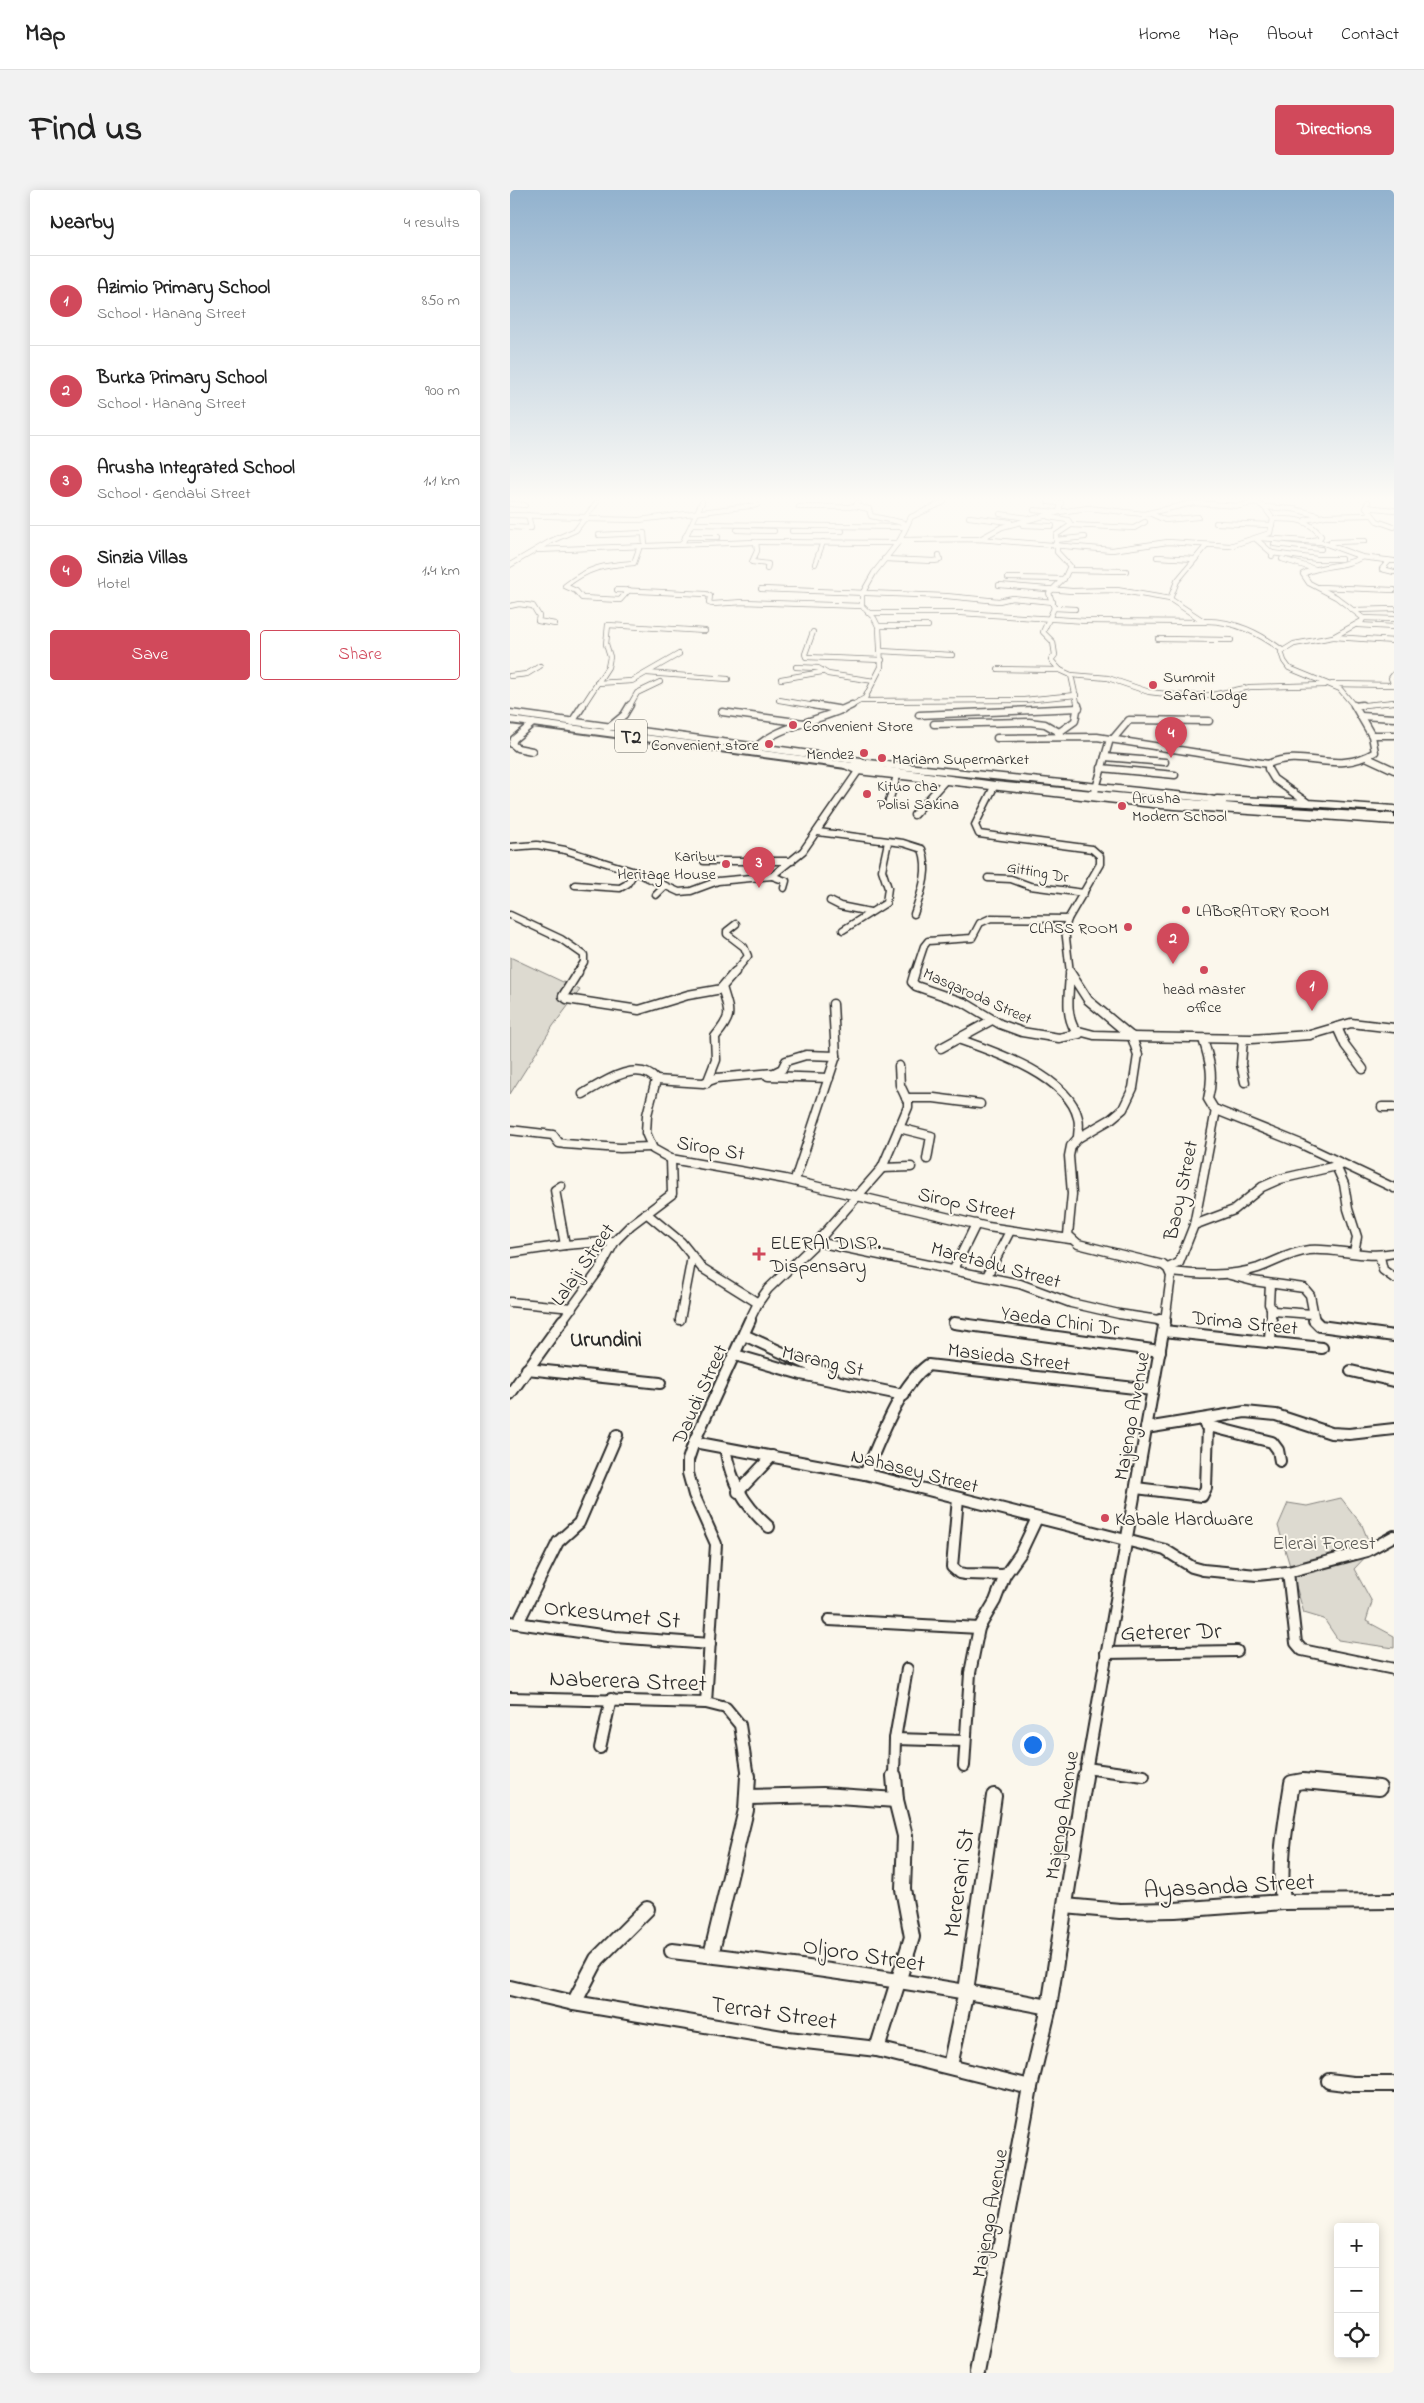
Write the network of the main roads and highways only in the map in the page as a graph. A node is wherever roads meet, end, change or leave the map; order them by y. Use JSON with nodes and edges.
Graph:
{"nodes":[{"id":1,"x":510,"y":720,"type":"edge"},
{"id":2,"x":981,"y":781,"type":"junction"},
{"id":3,"x":1394,"y":813,"type":"edge"},
{"id":4,"x":1394,"y":819,"type":"edge"}],
"edges":[{"from":1,"to":2,"type":"highway","number":"T2"},
{"from":2,"to":3,"type":"highway","number":"T2"},
{"from":2,"to":4,"type":"highway","number":"T2"}]}
